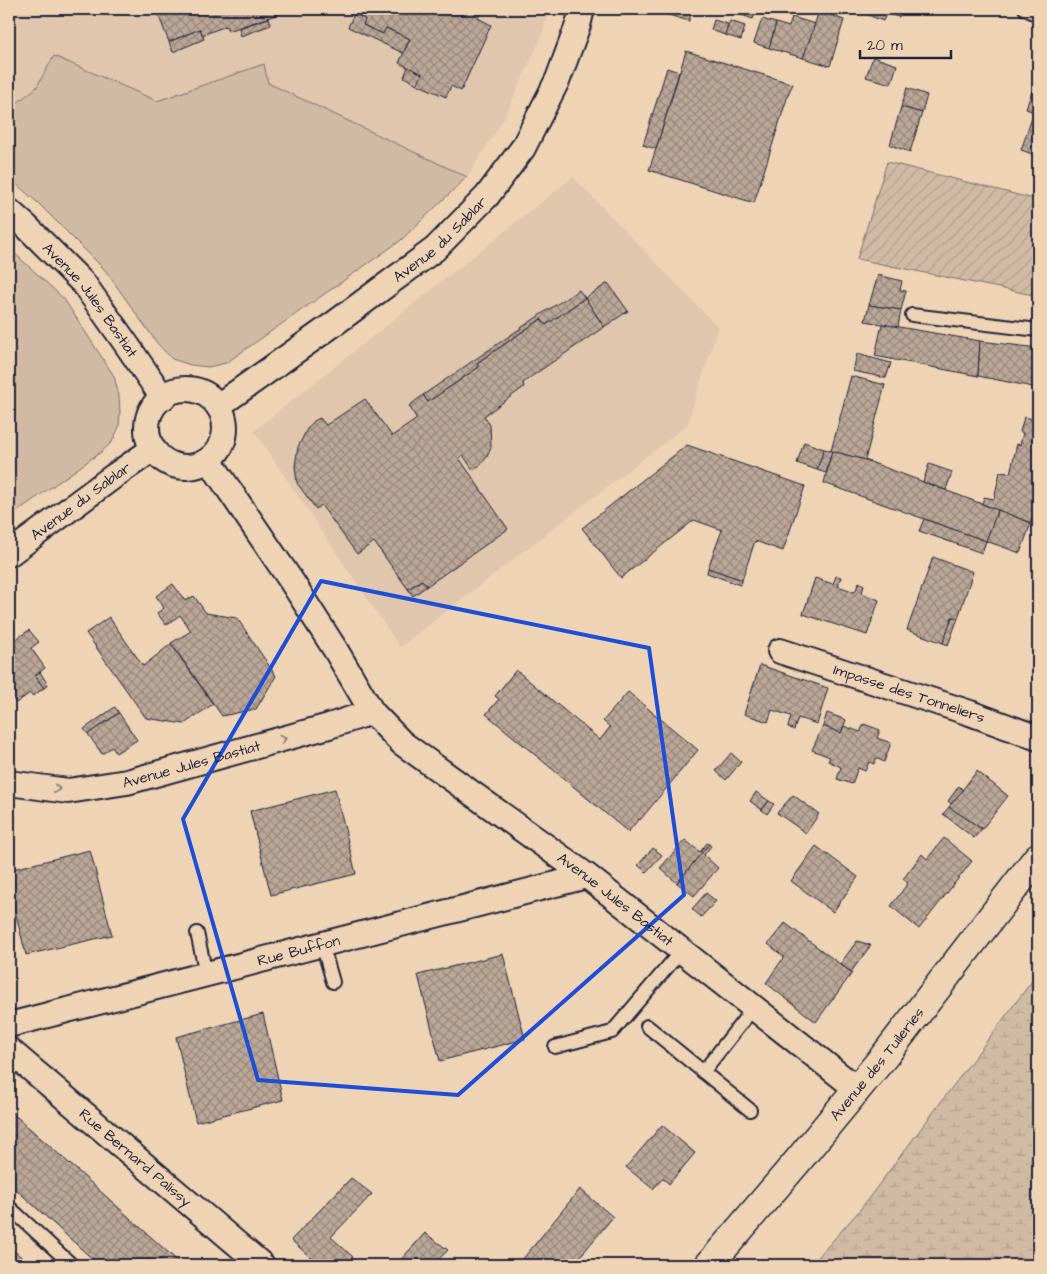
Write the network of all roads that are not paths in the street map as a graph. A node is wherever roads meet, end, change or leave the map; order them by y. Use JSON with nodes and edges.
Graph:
{"nodes":[{"id":1,"x":582,"y":9,"type":"edge"},
{"id":2,"x":1025,"y":9,"type":"edge"},
{"id":3,"x":1038,"y":15,"type":"edge"},
{"id":4,"x":9,"y":211,"type":"edge"},
{"id":5,"x":912,"y":315,"type":"dead end"},
{"id":6,"x":1038,"y":330,"type":"edge"},
{"id":7,"x":163,"y":398,"type":"junction"},
{"id":8,"x":218,"y":406,"type":"junction"},
{"id":9,"x":153,"y":449,"type":"junction"},
{"id":10,"x":209,"y":460,"type":"junction"},
{"id":11,"x":9,"y":554,"type":"edge"},
{"id":12,"x":780,"y":651,"type":"dead end"},
{"id":13,"x":372,"y":712,"type":"junction"},
{"id":14,"x":1038,"y":738,"type":"edge"},
{"id":15,"x":9,"y":783,"type":"edge"},
{"id":16,"x":1038,"y":857,"type":"edge"},
{"id":17,"x":587,"y":876,"type":"junction"},
{"id":18,"x":197,"y":933,"type":"dead end"},
{"id":19,"x":322,"y":944,"type":"junction"},
{"id":20,"x":682,"y":950,"type":"junction"},
{"id":21,"x":206,"y":974,"type":"junction"},
{"id":22,"x":333,"y":982,"type":"dead end"},
{"id":23,"x":754,"y":1007,"type":"junction"},
{"id":24,"x":9,"y":1025,"type":"edge"},
{"id":25,"x":647,"y":1026,"type":"dead end"},
{"id":26,"x":555,"y":1047,"type":"dead end"},
{"id":27,"x":9,"y":1050,"type":"edge"},
{"id":28,"x":703,"y":1072,"type":"junction"},
{"id":29,"x":857,"y":1088,"type":"junction"},
{"id":30,"x":750,"y":1110,"type":"dead end"},
{"id":31,"x":9,"y":1206,"type":"edge"},
{"id":32,"x":72,"y":1265,"type":"edge"},
{"id":33,"x":262,"y":1265,"type":"edge"},
{"id":34,"x":709,"y":1265,"type":"edge"}],
"edges":[{"from":1,"to":8,"type":"street","name":"Avenue du Sablar"},
{"from":2,"to":3,"type":"lane"},
{"from":4,"to":7,"type":"street","name":"Avenue Jules Bastiat"},
{"from":5,"to":6,"type":"lane"},
{"from":7,"to":8,"type":"street"},
{"from":7,"to":9,"type":"street"},
{"from":8,"to":10,"type":"street"},
{"from":9,"to":10,"type":"street"},
{"from":9,"to":11,"type":"street","name":"Avenue du Sablar"},
{"from":10,"to":13,"type":"street","name":"Avenue Jules Bastiat"},
{"from":12,"to":14,"type":"street","name":"Impasse des Tonneliers"},
{"from":15,"to":13,"type":"street","name":"Avenue Jules Bastiat","one_way":true},
{"from":13,"to":17,"type":"street","name":"Avenue Jules Bastiat"},
{"from":16,"to":29,"type":"main road","name":"Avenue des Tuileries"},
{"from":17,"to":19,"type":"street","name":"Rue Buffon"},
{"from":17,"to":20,"type":"street","name":"Avenue Jules Bastiat"},
{"from":18,"to":21,"type":"lane"},
{"from":19,"to":21,"type":"street","name":"Rue Buffon"},
{"from":19,"to":22,"type":"lane"},
{"from":20,"to":23,"type":"street","name":"Avenue Jules Bastiat"},
{"from":20,"to":26,"type":"lane"},
{"from":21,"to":24,"type":"street","name":"Rue Buffon"},
{"from":23,"to":28,"type":"lane"},
{"from":23,"to":29,"type":"street","name":"Avenue Jules Bastiat"},
{"from":25,"to":28,"type":"lane"},
{"from":27,"to":33,"type":"street","name":"Rue Bernard Palissy"},
{"from":28,"to":30,"type":"lane"},
{"from":29,"to":34,"type":"main road","name":"Avenue des Tuileries"},
{"from":31,"to":32,"type":"lane"}]}
